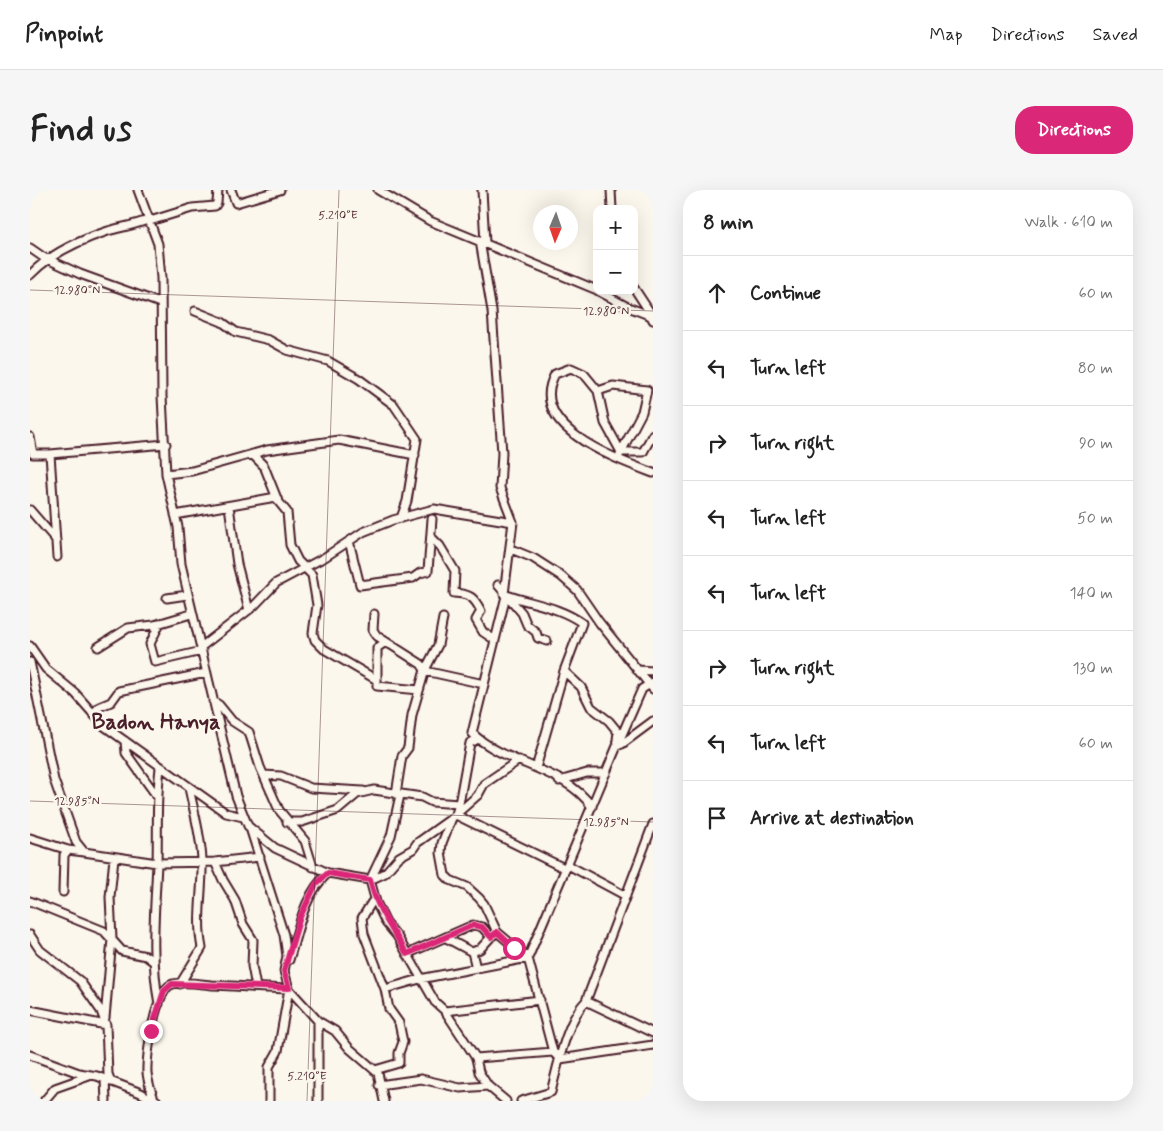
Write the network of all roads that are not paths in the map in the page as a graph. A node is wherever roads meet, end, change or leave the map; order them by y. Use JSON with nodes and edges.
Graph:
{"nodes":[{"id":1,"x":138,"y":190,"type":"edge"},
{"id":2,"x":218,"y":190,"type":"edge"},
{"id":3,"x":232,"y":190,"type":"edge"},
{"id":4,"x":280,"y":190,"type":"edge"},
{"id":5,"x":378,"y":190,"type":"edge"},
{"id":6,"x":482,"y":190,"type":"edge"},
{"id":7,"x":611,"y":190,"type":"edge"},
{"id":8,"x":612,"y":205,"type":"edge"},
{"id":9,"x":150,"y":220,"type":"junction"},
{"id":10,"x":482,"y":242,"type":"junction"},
{"id":11,"x":30,"y":248,"type":"edge"},
{"id":12,"x":50,"y":259,"type":"junction"},
{"id":13,"x":30,"y":275,"type":"edge"},
{"id":14,"x":593,"y":289,"type":"edge"},
{"id":15,"x":638,"y":294,"type":"edge"},
{"id":16,"x":605,"y":295,"type":"edge"},
{"id":17,"x":160,"y":303,"type":"junction"},
{"id":18,"x":195,"y":311,"type":"dead end"},
{"id":19,"x":652,"y":317,"type":"edge"},
{"id":20,"x":598,"y":391,"type":"junction"},
{"id":21,"x":653,"y":434,"type":"edge"},
{"id":22,"x":30,"y":437,"type":"edge"},
{"id":23,"x":166,"y":444,"type":"junction"},
{"id":24,"x":32,"y":454,"type":"edge"},
{"id":25,"x":50,"y":454,"type":"junction"},
{"id":26,"x":253,"y":455,"type":"junction"},
{"id":27,"x":415,"y":455,"type":"junction"},
{"id":28,"x":619,"y":455,"type":"junction"},
{"id":29,"x":653,"y":472,"type":"edge"},
{"id":30,"x":166,"y":474,"type":"junction"},
{"id":31,"x":276,"y":497,"type":"junction"},
{"id":32,"x":229,"y":506,"type":"junction"},
{"id":33,"x":30,"y":510,"type":"edge"},
{"id":34,"x":174,"y":516,"type":"junction"},
{"id":35,"x":401,"y":518,"type":"junction"},
{"id":36,"x":432,"y":519,"type":"dead end"},
{"id":37,"x":513,"y":522,"type":"junction"},
{"id":38,"x":431,"y":537,"type":"junction"},
{"id":39,"x":56,"y":540,"type":"junction"},
{"id":40,"x":349,"y":541,"type":"junction"},
{"id":41,"x":511,"y":549,"type":"junction"},
{"id":42,"x":57,"y":557,"type":"dead end"},
{"id":43,"x":305,"y":568,"type":"junction"},
{"id":44,"x":498,"y":585,"type":"dead end"},
{"id":45,"x":187,"y":595,"type":"junction"},
{"id":46,"x":505,"y":595,"type":"junction"},
{"id":47,"x":167,"y":598,"type":"dead end"},
{"id":48,"x":249,"y":610,"type":"junction"},
{"id":49,"x":191,"y":614,"type":"junction"},
{"id":50,"x":374,"y":614,"type":"dead end"},
{"id":51,"x":443,"y":618,"type":"dead end"},
{"id":52,"x":160,"y":623,"type":"junction"},
{"id":53,"x":373,"y":630,"type":"junction"},
{"id":54,"x":495,"y":640,"type":"junction"},
{"id":55,"x":547,"y":641,"type":"dead end"},
{"id":56,"x":390,"y":645,"type":"junction"},
{"id":57,"x":30,"y":646,"type":"edge"},
{"id":58,"x":98,"y":647,"type":"dead end"},
{"id":59,"x":376,"y":648,"type":"junction"},
{"id":60,"x":202,"y":649,"type":"junction"},
{"id":61,"x":30,"y":662,"type":"edge"},
{"id":62,"x":637,"y":670,"type":"junction"},
{"id":63,"x":425,"y":671,"type":"junction"},
{"id":64,"x":564,"y":671,"type":"junction"},
{"id":65,"x":653,"y":671,"type":"edge"},
{"id":66,"x":206,"y":672,"type":"junction"},
{"id":67,"x":377,"y":680,"type":"junction"},
{"id":68,"x":484,"y":684,"type":"junction"},
{"id":69,"x":652,"y":685,"type":"edge"},
{"id":70,"x":419,"y":690,"type":"junction"},
{"id":71,"x":213,"y":701,"type":"junction"},
{"id":72,"x":93,"y":714,"type":"junction"},
{"id":73,"x":653,"y":721,"type":"edge"},
{"id":74,"x":478,"y":738,"type":"junction"},
{"id":75,"x":125,"y":741,"type":"junction"},
{"id":76,"x":617,"y":746,"type":"junction"},
{"id":77,"x":519,"y":760,"type":"junction"},
{"id":78,"x":160,"y":768,"type":"junction"},
{"id":79,"x":536,"y":768,"type":"junction"},
{"id":80,"x":606,"y":773,"type":"junction"},
{"id":81,"x":264,"y":775,"type":"junction"},
{"id":82,"x":559,"y":781,"type":"junction"},
{"id":83,"x":189,"y":788,"type":"junction"},
{"id":84,"x":366,"y":791,"type":"junction"},
{"id":85,"x":398,"y":794,"type":"junction"},
{"id":86,"x":156,"y":795,"type":"junction"},
{"id":87,"x":459,"y":804,"type":"junction"},
{"id":88,"x":592,"y":807,"type":"junction"},
{"id":89,"x":454,"y":816,"type":"junction"},
{"id":90,"x":243,"y":817,"type":"junction"},
{"id":91,"x":288,"y":822,"type":"junction"},
{"id":92,"x":653,"y":824,"type":"edge"},
{"id":93,"x":248,"y":826,"type":"junction"},
{"id":94,"x":30,"y":838,"type":"edge"},
{"id":95,"x":68,"y":850,"type":"junction"},
{"id":96,"x":84,"y":852,"type":"junction"},
{"id":97,"x":260,"y":857,"type":"junction"},
{"id":98,"x":114,"y":858,"type":"junction"},
{"id":99,"x":202,"y":861,"type":"junction"},
{"id":100,"x":215,"y":862,"type":"junction"},
{"id":101,"x":157,"y":864,"type":"junction"},
{"id":102,"x":312,"y":867,"type":"junction"},
{"id":103,"x":567,"y":867,"type":"junction"},
{"id":104,"x":328,"y":873,"type":"junction"},
{"id":105,"x":370,"y":880,"type":"junction"},
{"id":106,"x":63,"y":892,"type":"dead end"},
{"id":107,"x":626,"y":896,"type":"junction"},
{"id":108,"x":30,"y":901,"type":"edge"},
{"id":109,"x":376,"y":902,"type":"junction"},
{"id":110,"x":30,"y":935,"type":"edge"},
{"id":111,"x":494,"y":935,"type":"junction"},
{"id":112,"x":446,"y":938,"type":"junction"},
{"id":113,"x":112,"y":939,"type":"junction"},
{"id":114,"x":33,"y":942,"type":"edge"},
{"id":115,"x":472,"y":952,"type":"junction"},
{"id":116,"x":407,"y":954,"type":"junction"},
{"id":117,"x":528,"y":958,"type":"junction"},
{"id":118,"x":154,"y":962,"type":"junction"},
{"id":119,"x":476,"y":968,"type":"junction"},
{"id":120,"x":284,"y":971,"type":"junction"},
{"id":121,"x":420,"y":978,"type":"junction"},
{"id":122,"x":180,"y":984,"type":"junction"},
{"id":123,"x":256,"y":987,"type":"junction"},
{"id":124,"x":289,"y":988,"type":"junction"},
{"id":125,"x":385,"y":989,"type":"junction"},
{"id":126,"x":540,"y":1000,"type":"junction"},
{"id":127,"x":586,"y":1001,"type":"junction"},
{"id":128,"x":159,"y":1004,"type":"junction"},
{"id":129,"x":30,"y":1010,"type":"edge"},
{"id":130,"x":445,"y":1011,"type":"junction"},
{"id":131,"x":106,"y":1021,"type":"junction"},
{"id":132,"x":318,"y":1021,"type":"junction"},
{"id":133,"x":653,"y":1034,"type":"edge"},
{"id":134,"x":653,"y":1045,"type":"edge"},
{"id":135,"x":553,"y":1052,"type":"junction"},
{"id":136,"x":30,"y":1055,"type":"edge"},
{"id":137,"x":476,"y":1058,"type":"junction"},
{"id":138,"x":560,"y":1059,"type":"junction"},
{"id":139,"x":375,"y":1070,"type":"junction"},
{"id":140,"x":89,"y":1075,"type":"junction"},
{"id":141,"x":108,"y":1081,"type":"junction"},
{"id":142,"x":379,"y":1085,"type":"junction"},
{"id":143,"x":488,"y":1086,"type":"junction"},
{"id":144,"x":155,"y":1100,"type":"edge"},
{"id":145,"x":44,"y":1101,"type":"edge"},
{"id":146,"x":107,"y":1101,"type":"edge"},
{"id":147,"x":269,"y":1101,"type":"edge"},
{"id":148,"x":318,"y":1101,"type":"edge"},
{"id":149,"x":384,"y":1101,"type":"edge"},
{"id":150,"x":506,"y":1101,"type":"edge"},
{"id":151,"x":522,"y":1101,"type":"edge"}],
"edges":[{"from":1,"to":9,"type":"street"},
{"from":2,"to":9,"type":"street"},
{"from":3,"to":4,"type":"street"},
{"from":5,"to":10,"type":"street"},
{"from":6,"to":10,"type":"street"},
{"from":7,"to":8,"type":"street"},
{"from":9,"to":12,"type":"street"},
{"from":9,"to":17,"type":"street"},
{"from":10,"to":14,"type":"street"},
{"from":10,"to":37,"type":"street"},
{"from":11,"to":12,"type":"street"},
{"from":12,"to":13,"type":"street"},
{"from":12,"to":17,"type":"street"},
{"from":15,"to":19,"type":"street"},
{"from":16,"to":19,"type":"street"},
{"from":17,"to":23,"type":"street"},
{"from":18,"to":27,"type":"street"},
{"from":20,"to":28,"type":"street"},
{"from":20,"to":28,"type":"street"},
{"from":20,"to":28,"type":"street"},
{"from":21,"to":28,"type":"street"},
{"from":22,"to":24,"type":"street"},
{"from":23,"to":25,"type":"street"},
{"from":23,"to":30,"type":"street"},
{"from":24,"to":25,"type":"street"},
{"from":25,"to":39,"type":"street"},
{"from":26,"to":27,"type":"street"},
{"from":26,"to":30,"type":"street"},
{"from":26,"to":31,"type":"street"},
{"from":27,"to":35,"type":"street"},
{"from":28,"to":29,"type":"street"},
{"from":30,"to":34,"type":"street"},
{"from":31,"to":32,"type":"street"},
{"from":31,"to":43,"type":"street"},
{"from":32,"to":34,"type":"street"},
{"from":32,"to":48,"type":"street"},
{"from":33,"to":39,"type":"street"},
{"from":34,"to":45,"type":"street"},
{"from":35,"to":37,"type":"street"},
{"from":35,"to":40,"type":"street"},
{"from":36,"to":38,"type":"street"},
{"from":37,"to":41,"type":"street"},
{"from":38,"to":40,"type":"street"},
{"from":38,"to":54,"type":"street"},
{"from":39,"to":42,"type":"street"},
{"from":40,"to":43,"type":"street"},
{"from":41,"to":46,"type":"street"},
{"from":41,"to":62,"type":"street"},
{"from":43,"to":48,"type":"street"},
{"from":43,"to":67,"type":"street"},
{"from":44,"to":46,"type":"street"},
{"from":45,"to":47,"type":"street"},
{"from":45,"to":49,"type":"street"},
{"from":46,"to":54,"type":"street"},
{"from":46,"to":55,"type":"street"},
{"from":46,"to":64,"type":"street"},
{"from":48,"to":60,"type":"street"},
{"from":49,"to":52,"type":"street"},
{"from":49,"to":60,"type":"street"},
{"from":50,"to":53,"type":"street"},
{"from":51,"to":63,"type":"street"},
{"from":52,"to":58,"type":"street"},
{"from":52,"to":60,"type":"street"},
{"from":53,"to":56,"type":"street"},
{"from":53,"to":59,"type":"street"},
{"from":54,"to":68,"type":"street"},
{"from":56,"to":59,"type":"street"},
{"from":56,"to":63,"type":"street"},
{"from":57,"to":72,"type":"street"},
{"from":59,"to":67,"type":"street"},
{"from":60,"to":66,"type":"street"},
{"from":61,"to":96,"type":"street"},
{"from":62,"to":65,"type":"street"},
{"from":62,"to":69,"type":"street"},
{"from":63,"to":68,"type":"street"},
{"from":63,"to":70,"type":"street"},
{"from":64,"to":76,"type":"street"},
{"from":64,"to":79,"type":"street"},
{"from":66,"to":71,"type":"street"},
{"from":66,"to":72,"type":"street"},
{"from":67,"to":70,"type":"street"},
{"from":68,"to":74,"type":"street"},
{"from":69,"to":76,"type":"street"},
{"from":70,"to":85,"type":"street"},
{"from":71,"to":81,"type":"street"},
{"from":71,"to":90,"type":"street"},
{"from":72,"to":75,"type":"street"},
{"from":73,"to":76,"type":"street"},
{"from":74,"to":77,"type":"street"},
{"from":74,"to":87,"type":"street"},
{"from":75,"to":78,"type":"street"},
{"from":75,"to":86,"type":"street"},
{"from":76,"to":80,"type":"street"},
{"from":77,"to":79,"type":"street"},
{"from":77,"to":89,"type":"street"},
{"from":78,"to":83,"type":"street"},
{"from":78,"to":86,"type":"street"},
{"from":79,"to":82,"type":"street"},
{"from":80,"to":82,"type":"street"},
{"from":80,"to":88,"type":"street"},
{"from":81,"to":84,"type":"street"},
{"from":81,"to":91,"type":"street"},
{"from":82,"to":88,"type":"street"},
{"from":83,"to":90,"type":"street"},
{"from":83,"to":99,"type":"street"},
{"from":84,"to":85,"type":"street"},
{"from":84,"to":91,"type":"street"},
{"from":85,"to":87,"type":"street"},
{"from":85,"to":105,"type":"street"},
{"from":86,"to":101,"type":"street"},
{"from":87,"to":89,"type":"street"},
{"from":88,"to":103,"type":"street"},
{"from":89,"to":103,"type":"street"},
{"from":89,"to":105,"type":"street"},
{"from":89,"to":111,"type":"street"},
{"from":90,"to":93,"type":"street"},
{"from":91,"to":102,"type":"street"},
{"from":92,"to":107,"type":"street"},
{"from":93,"to":97,"type":"street"},
{"from":93,"to":102,"type":"street"},
{"from":94,"to":95,"type":"street"},
{"from":95,"to":96,"type":"street"},
{"from":95,"to":106,"type":"street"},
{"from":96,"to":98,"type":"street"},
{"from":97,"to":100,"type":"street"},
{"from":97,"to":120,"type":"street"},
{"from":98,"to":101,"type":"street"},
{"from":98,"to":113,"type":"street"},
{"from":99,"to":100,"type":"street"},
{"from":99,"to":101,"type":"street"},
{"from":99,"to":122,"type":"street"},
{"from":100,"to":123,"type":"street"},
{"from":101,"to":118,"type":"street"},
{"from":102,"to":104,"type":"street"},
{"from":103,"to":107,"type":"street"},
{"from":103,"to":117,"type":"street"},
{"from":104,"to":105,"type":"street"},
{"from":104,"to":120,"type":"street"},
{"from":105,"to":109,"type":"street"},
{"from":107,"to":127,"type":"street"},
{"from":108,"to":113,"type":"street"},
{"from":109,"to":116,"type":"street"},
{"from":109,"to":125,"type":"street"},
{"from":110,"to":114,"type":"street"},
{"from":111,"to":112,"type":"street"},
{"from":111,"to":115,"type":"street"},
{"from":111,"to":117,"type":"street"},
{"from":112,"to":115,"type":"street"},
{"from":112,"to":116,"type":"street"},
{"from":113,"to":118,"type":"street"},
{"from":113,"to":131,"type":"street"},
{"from":114,"to":131,"type":"street"},
{"from":115,"to":119,"type":"street"},
{"from":116,"to":121,"type":"street"},
{"from":117,"to":119,"type":"street"},
{"from":117,"to":126,"type":"street"},
{"from":118,"to":128,"type":"street"},
{"from":119,"to":121,"type":"street"},
{"from":120,"to":124,"type":"street"},
{"from":121,"to":125,"type":"street"},
{"from":121,"to":130,"type":"street"},
{"from":122,"to":123,"type":"street"},
{"from":122,"to":128,"type":"street"},
{"from":123,"to":124,"type":"street"},
{"from":124,"to":132,"type":"street"},
{"from":124,"to":147,"type":"street"},
{"from":125,"to":139,"type":"street"},
{"from":126,"to":130,"type":"street"},
{"from":126,"to":135,"type":"street"},
{"from":127,"to":133,"type":"street"},
{"from":127,"to":138,"type":"street"},
{"from":128,"to":144,"type":"street"},
{"from":129,"to":131,"type":"street"},
{"from":130,"to":137,"type":"street"},
{"from":131,"to":141,"type":"street"},
{"from":132,"to":139,"type":"street"},
{"from":132,"to":148,"type":"street"},
{"from":134,"to":138,"type":"street"},
{"from":135,"to":137,"type":"street"},
{"from":135,"to":138,"type":"street"},
{"from":136,"to":140,"type":"street"},
{"from":137,"to":143,"type":"street"},
{"from":138,"to":151,"type":"street"},
{"from":139,"to":142,"type":"street"},
{"from":140,"to":141,"type":"street"},
{"from":140,"to":145,"type":"street"},
{"from":141,"to":144,"type":"street"},
{"from":141,"to":146,"type":"street"},
{"from":142,"to":143,"type":"street"},
{"from":142,"to":149,"type":"street"},
{"from":143,"to":150,"type":"street"}]}
